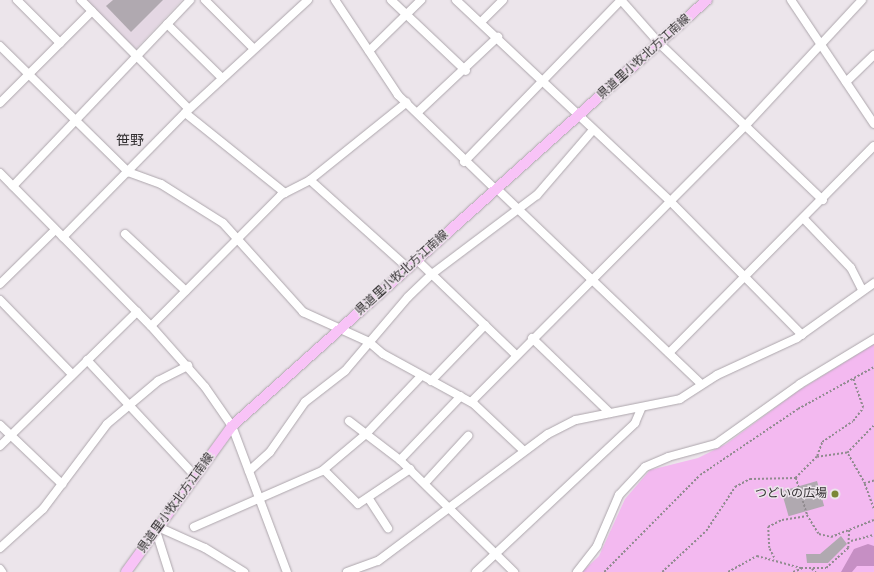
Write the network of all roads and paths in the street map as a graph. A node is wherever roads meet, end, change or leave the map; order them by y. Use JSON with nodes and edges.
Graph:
{"nodes":[{"id":1,"x":17,"y":0,"type":"edge"},
{"id":2,"x":82,"y":0,"type":"edge"},
{"id":3,"x":190,"y":0,"type":"edge"},
{"id":4,"x":205,"y":0,"type":"edge"},
{"id":5,"x":308,"y":0,"type":"edge"},
{"id":6,"x":335,"y":0,"type":"edge"},
{"id":7,"x":391,"y":0,"type":"edge"},
{"id":8,"x":421,"y":0,"type":"edge"},
{"id":9,"x":456,"y":0,"type":"edge"},
{"id":10,"x":503,"y":0,"type":"edge"},
{"id":11,"x":707,"y":0,"type":"edge"},
{"id":12,"x":791,"y":0,"type":"edge"},
{"id":13,"x":862,"y":0,"type":"edge"},
{"id":14,"x":92,"y":11,"type":"junction"},
{"id":15,"x":408,"y":15,"type":"junction"},
{"id":16,"x":481,"y":22,"type":"junction"},
{"id":17,"x":167,"y":24,"type":"junction"},
{"id":18,"x":498,"y":37,"type":"junction"},
{"id":19,"x":60,"y":43,"type":"junction"},
{"id":20,"x":659,"y":44,"type":"junction"},
{"id":21,"x":821,"y":44,"type":"junction"},
{"id":22,"x":0,"y":46,"type":"edge"},
{"id":23,"x":254,"y":49,"type":"junction"},
{"id":24,"x":369,"y":51,"type":"junction"},
{"id":25,"x":874,"y":55,"type":"edge"},
{"id":26,"x":136,"y":57,"type":"junction"},
{"id":27,"x":466,"y":70,"type":"junction"},
{"id":28,"x":29,"y":74,"type":"junction"},
{"id":29,"x":222,"y":78,"type":"junction"},
{"id":30,"x":542,"y":78,"type":"junction"},
{"id":31,"x":846,"y":82,"type":"junction"},
{"id":32,"x":407,"y":102,"type":"junction"},
{"id":33,"x":0,"y":103,"type":"edge"},
{"id":34,"x":187,"y":111,"type":"junction"},
{"id":35,"x":418,"y":112,"type":"junction"},
{"id":36,"x":578,"y":116,"type":"junction"},
{"id":37,"x":75,"y":121,"type":"junction"},
{"id":38,"x":874,"y":124,"type":"edge"},
{"id":39,"x":745,"y":126,"type":"junction"},
{"id":40,"x":593,"y":130,"type":"junction"},
{"id":41,"x":874,"y":146,"type":"edge"},
{"id":42,"x":464,"y":162,"type":"junction"},
{"id":43,"x":128,"y":172,"type":"junction"},
{"id":44,"x":0,"y":173,"type":"edge"},
{"id":45,"x":310,"y":180,"type":"junction"},
{"id":46,"x":13,"y":186,"type":"junction"},
{"id":47,"x":495,"y":189,"type":"junction"},
{"id":48,"x":285,"y":193,"type":"junction"},
{"id":49,"x":823,"y":200,"type":"junction"},
{"id":50,"x":670,"y":201,"type":"junction"},
{"id":51,"x":519,"y":209,"type":"junction"},
{"id":52,"x":805,"y":220,"type":"junction"},
{"id":53,"x":55,"y":230,"type":"junction"},
{"id":54,"x":125,"y":234,"type":"dead end"},
{"id":55,"x":63,"y":237,"type":"junction"},
{"id":56,"x":236,"y":239,"type":"junction"},
{"id":57,"x":417,"y":260,"type":"junction"},
{"id":58,"x":408,"y":268,"type":"junction"},
{"id":59,"x":432,"y":274,"type":"junction"},
{"id":60,"x":742,"y":277,"type":"junction"},
{"id":61,"x":594,"y":281,"type":"junction"},
{"id":62,"x":874,"y":283,"type":"edge"},
{"id":63,"x":0,"y":284,"type":"edge"},
{"id":64,"x":862,"y":290,"type":"junction"},
{"id":65,"x":186,"y":291,"type":"junction"},
{"id":66,"x":0,"y":300,"type":"edge"},
{"id":67,"x":137,"y":312,"type":"junction"},
{"id":68,"x":485,"y":325,"type":"junction"},
{"id":69,"x":151,"y":326,"type":"junction"},
{"id":70,"x":340,"y":328,"type":"junction"},
{"id":71,"x":802,"y":335,"type":"junction"},
{"id":72,"x":532,"y":338,"type":"junction"},
{"id":73,"x":874,"y":339,"type":"edge"},
{"id":74,"x":370,"y":342,"type":"junction"},
{"id":75,"x":669,"y":353,"type":"junction"},
{"id":76,"x":516,"y":355,"type":"junction"},
{"id":77,"x":87,"y":360,"type":"junction"},
{"id":78,"x":188,"y":366,"type":"junction"},
{"id":79,"x":874,"y":367,"type":"edge"},
{"id":80,"x":72,"y":374,"type":"junction"},
{"id":81,"x":421,"y":376,"type":"junction"},
{"id":82,"x":853,"y":380,"type":"junction"},
{"id":83,"x":431,"y":381,"type":"junction"},
{"id":84,"x":701,"y":384,"type":"junction"},
{"id":85,"x":461,"y":396,"type":"junction"},
{"id":86,"x":471,"y":402,"type":"junction"},
{"id":87,"x":129,"y":406,"type":"junction"},
{"id":88,"x":641,"y":409,"type":"junction"},
{"id":89,"x":610,"y":413,"type":"junction"},
{"id":90,"x":349,"y":421,"type":"dead end"},
{"id":91,"x":0,"y":425,"type":"edge"},
{"id":92,"x":874,"y":425,"type":"edge"},
{"id":93,"x":232,"y":426,"type":"junction"},
{"id":94,"x":366,"y":434,"type":"junction"},
{"id":95,"x":10,"y":436,"type":"junction"},
{"id":96,"x":468,"y":436,"type":"dead end"},
{"id":97,"x":0,"y":446,"type":"edge"},
{"id":98,"x":523,"y":450,"type":"junction"},
{"id":99,"x":847,"y":453,"type":"junction"},
{"id":100,"x":817,"y":457,"type":"junction"},
{"id":101,"x":400,"y":460,"type":"junction"},
{"id":102,"x":410,"y":469,"type":"junction"},
{"id":103,"x":324,"y":470,"type":"junction"},
{"id":104,"x":249,"y":471,"type":"junction"},
{"id":105,"x":196,"y":477,"type":"junction"},
{"id":106,"x":796,"y":478,"type":"junction"},
{"id":107,"x":874,"y":481,"type":"edge"},
{"id":108,"x":425,"y":483,"type":"junction"},
{"id":109,"x":62,"y":484,"type":"junction"},
{"id":110,"x":865,"y":484,"type":"junction"},
{"id":111,"x":260,"y":499,"type":"junction"},
{"id":112,"x":369,"y":499,"type":"junction"},
{"id":113,"x":451,"y":508,"type":"junction"},
{"id":114,"x":874,"y":509,"type":"edge"},
{"id":115,"x":807,"y":515,"type":"junction"},
{"id":116,"x":874,"y":520,"type":"edge"},
{"id":117,"x":194,"y":527,"type":"dead end"},
{"id":118,"x":388,"y":528,"type":"dead end"},
{"id":119,"x":157,"y":529,"type":"junction"},
{"id":120,"x":849,"y":530,"type":"junction"},
{"id":121,"x":874,"y":535,"type":"edge"},
{"id":122,"x":850,"y":541,"type":"junction"},
{"id":123,"x":0,"y":548,"type":"edge"},
{"id":124,"x":495,"y":553,"type":"junction"},
{"id":125,"x":774,"y":558,"type":"junction"},
{"id":126,"x":285,"y":568,"type":"edge"},
{"id":127,"x":801,"y":568,"type":"junction"},
{"id":128,"x":812,"y":569,"type":"junction"},
{"id":129,"x":0,"y":570,"type":"edge"},
{"id":130,"x":2,"y":572,"type":"edge"},
{"id":131,"x":126,"y":572,"type":"edge"},
{"id":132,"x":169,"y":572,"type":"edge"},
{"id":133,"x":244,"y":572,"type":"edge"},
{"id":134,"x":347,"y":572,"type":"edge"},
{"id":135,"x":476,"y":572,"type":"edge"},
{"id":136,"x":514,"y":572,"type":"edge"},
{"id":137,"x":576,"y":572,"type":"edge"},
{"id":138,"x":604,"y":572,"type":"edge"},
{"id":139,"x":662,"y":572,"type":"edge"},
{"id":140,"x":728,"y":572,"type":"edge"},
{"id":141,"x":793,"y":572,"type":"edge"},
{"id":142,"x":816,"y":572,"type":"edge"}],
"edges":[{"from":1,"to":19,"type":"street"},
{"from":2,"to":14,"type":"street"},
{"from":3,"to":17,"type":"street"},
{"from":4,"to":23,"type":"street"},
{"from":5,"to":23,"type":"street"},
{"from":6,"to":24,"type":"street"},
{"from":7,"to":15,"type":"street"},
{"from":8,"to":15,"type":"street"},
{"from":9,"to":16,"type":"street"},
{"from":10,"to":16,"type":"street"},
{"from":11,"to":20,"type":"main road","name":"県道里小牧北方江南線"},
{"from":12,"to":21,"type":"street"},
{"from":13,"to":21,"type":"street"},
{"from":14,"to":19,"type":"street"},
{"from":14,"to":26,"type":"street"},
{"from":15,"to":24,"type":"street"},
{"from":15,"to":27,"type":"street"},
{"from":16,"to":18,"type":"street"},
{"from":17,"to":26,"type":"street"},
{"from":17,"to":29,"type":"street"},
{"from":18,"to":27,"type":"street"},
{"from":18,"to":30,"type":"street"},
{"from":19,"to":28,"type":"street"},
{"from":20,"to":30,"type":"street"},
{"from":20,"to":36,"type":"main road","name":"県道里小牧北方江南線"},
{"from":20,"to":39,"type":"street"},
{"from":21,"to":31,"type":"street"},
{"from":21,"to":39,"type":"street"},
{"from":22,"to":28,"type":"street"},
{"from":23,"to":29,"type":"street"},
{"from":24,"to":32,"type":"street"},
{"from":25,"to":31,"type":"street"},
{"from":26,"to":34,"type":"street"},
{"from":26,"to":37,"type":"street"},
{"from":27,"to":35,"type":"street"},
{"from":28,"to":33,"type":"street"},
{"from":28,"to":37,"type":"street"},
{"from":29,"to":34,"type":"street"},
{"from":30,"to":36,"type":"street"},
{"from":30,"to":42,"type":"street"},
{"from":31,"to":38,"type":"street"},
{"from":32,"to":35,"type":"street"},
{"from":32,"to":45,"type":"street"},
{"from":34,"to":43,"type":"street"},
{"from":34,"to":48,"type":"street"},
{"from":35,"to":42,"type":"street"},
{"from":36,"to":40,"type":"street"},
{"from":36,"to":47,"type":"main road","name":"県道里小牧北方江南線"},
{"from":37,"to":43,"type":"street"},
{"from":37,"to":46,"type":"street"},
{"from":39,"to":49,"type":"street"},
{"from":39,"to":50,"type":"street"},
{"from":40,"to":50,"type":"street"},
{"from":40,"to":51,"type":"street"},
{"from":41,"to":49,"type":"street"},
{"from":42,"to":47,"type":"street"},
{"from":43,"to":55,"type":"street"},
{"from":43,"to":56,"type":"street"},
{"from":44,"to":46,"type":"street"},
{"from":45,"to":48,"type":"street"},
{"from":45,"to":58,"type":"street"},
{"from":46,"to":53,"type":"street"},
{"from":47,"to":51,"type":"street"},
{"from":47,"to":57,"type":"main road","name":"県道里小牧北方江南線"},
{"from":48,"to":56,"type":"street"},
{"from":49,"to":52,"type":"street"},
{"from":50,"to":60,"type":"street"},
{"from":50,"to":61,"type":"street"},
{"from":51,"to":59,"type":"street"},
{"from":51,"to":61,"type":"street"},
{"from":52,"to":60,"type":"street"},
{"from":52,"to":64,"type":"street"},
{"from":53,"to":55,"type":"street"},
{"from":53,"to":63,"type":"street"},
{"from":54,"to":65,"type":"street"},
{"from":55,"to":67,"type":"street"},
{"from":56,"to":65,"type":"street"},
{"from":56,"to":70,"type":"street"},
{"from":57,"to":58,"type":"main road","name":"県道里小牧北方江南線"},
{"from":57,"to":59,"type":"street"},
{"from":58,"to":70,"type":"main road","name":"県道里小牧北方江南線"},
{"from":59,"to":68,"type":"street"},
{"from":59,"to":74,"type":"street"},
{"from":60,"to":71,"type":"street"},
{"from":60,"to":75,"type":"street"},
{"from":61,"to":72,"type":"street"},
{"from":61,"to":75,"type":"street"},
{"from":62,"to":64,"type":"street"},
{"from":64,"to":71,"type":"street"},
{"from":65,"to":69,"type":"street"},
{"from":66,"to":80,"type":"street"},
{"from":67,"to":69,"type":"street"},
{"from":67,"to":77,"type":"street"},
{"from":68,"to":76,"type":"street"},
{"from":68,"to":83,"type":"street"},
{"from":69,"to":78,"type":"street"},
{"from":70,"to":74,"type":"street"},
{"from":70,"to":93,"type":"main road","name":"県道里小牧北方江南線"},
{"from":71,"to":84,"type":"street"},
{"from":72,"to":76,"type":"street"},
{"from":72,"to":89,"type":"street"},
{"from":73,"to":137,"type":"street"},
{"from":74,"to":81,"type":"street"},
{"from":74,"to":104,"type":"street"},
{"from":75,"to":84,"type":"street"},
{"from":76,"to":86,"type":"street"},
{"from":77,"to":80,"type":"street"},
{"from":77,"to":87,"type":"street"},
{"from":78,"to":87,"type":"street"},
{"from":78,"to":93,"type":"street"},
{"from":79,"to":82,"type":"path"},
{"from":80,"to":95,"type":"street"},
{"from":81,"to":83,"type":"street"},
{"from":81,"to":94,"type":"street"},
{"from":82,"to":100,"type":"path"},
{"from":82,"to":138,"type":"path"},
{"from":83,"to":85,"type":"street"},
{"from":84,"to":88,"type":"street"},
{"from":85,"to":86,"type":"street"},
{"from":85,"to":101,"type":"street"},
{"from":86,"to":98,"type":"street"},
{"from":87,"to":105,"type":"street"},
{"from":87,"to":109,"type":"street"},
{"from":88,"to":89,"type":"street"},
{"from":88,"to":124,"type":"street"},
{"from":89,"to":98,"type":"street"},
{"from":90,"to":94,"type":"street"},
{"from":91,"to":95,"type":"street"},
{"from":92,"to":99,"type":"path"},
{"from":93,"to":104,"type":"street"},
{"from":93,"to":105,"type":"main road","name":"県道里小牧北方江南線"},
{"from":94,"to":101,"type":"street"},
{"from":94,"to":103,"type":"street"},
{"from":95,"to":97,"type":"street"},
{"from":95,"to":109,"type":"street"},
{"from":96,"to":108,"type":"street"},
{"from":98,"to":113,"type":"street"},
{"from":99,"to":100,"type":"path"},
{"from":99,"to":110,"type":"path"},
{"from":100,"to":106,"type":"path"},
{"from":101,"to":102,"type":"street"},
{"from":102,"to":108,"type":"street"},
{"from":102,"to":112,"type":"street"},
{"from":103,"to":111,"type":"street"},
{"from":103,"to":112,"type":"street"},
{"from":104,"to":111,"type":"street"},
{"from":105,"to":119,"type":"main road","name":"県道里小牧北方江南線"},
{"from":106,"to":115,"type":"path"},
{"from":106,"to":139,"type":"path"},
{"from":107,"to":110,"type":"path"},
{"from":108,"to":113,"type":"street"},
{"from":109,"to":123,"type":"street"},
{"from":110,"to":114,"type":"path"},
{"from":111,"to":117,"type":"street"},
{"from":111,"to":126,"type":"street"},
{"from":112,"to":118,"type":"street"},
{"from":113,"to":124,"type":"street"},
{"from":113,"to":134,"type":"street"},
{"from":115,"to":120,"type":"path"},
{"from":115,"to":125,"type":"path"},
{"from":116,"to":120,"type":"path"},
{"from":119,"to":131,"type":"main road","name":"県道里小牧北方江南線"},
{"from":119,"to":132,"type":"street"},
{"from":119,"to":133,"type":"street"},
{"from":120,"to":122,"type":"path"},
{"from":121,"to":122,"type":"path"},
{"from":122,"to":128,"type":"path"},
{"from":124,"to":135,"type":"street"},
{"from":124,"to":136,"type":"street"},
{"from":125,"to":127,"type":"path"},
{"from":125,"to":140,"type":"path"},
{"from":127,"to":128,"type":"path"},
{"from":127,"to":141,"type":"path"},
{"from":128,"to":142,"type":"path"},
{"from":129,"to":130,"type":"street"}]}
